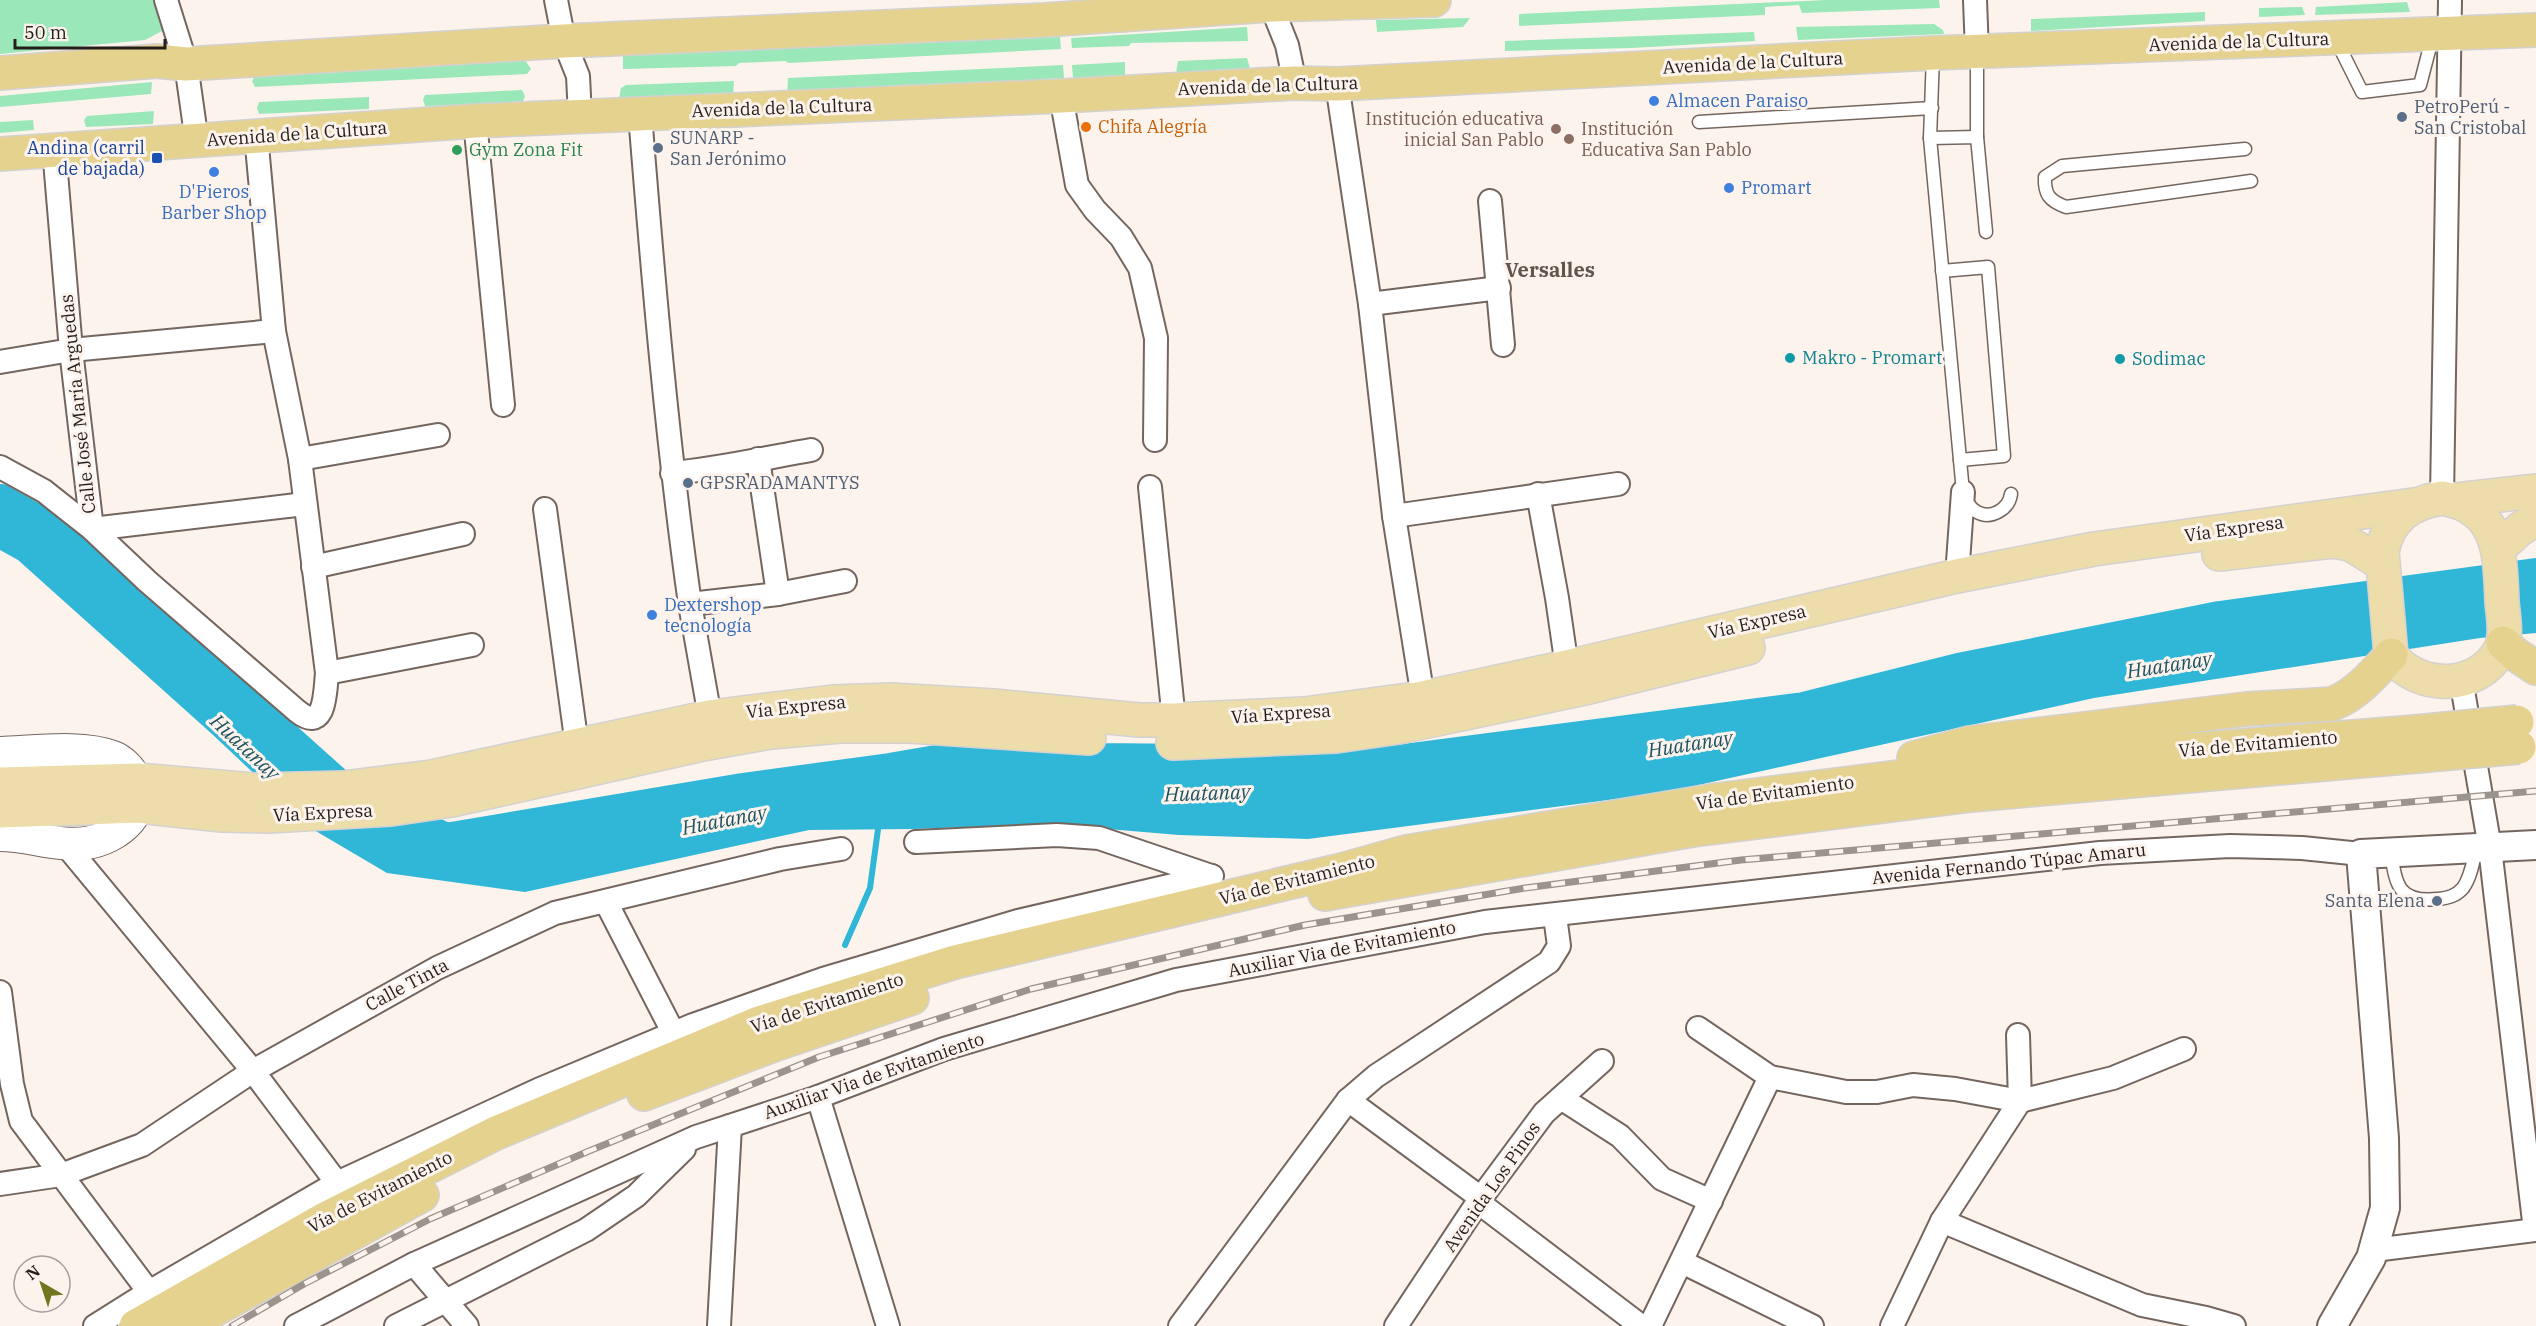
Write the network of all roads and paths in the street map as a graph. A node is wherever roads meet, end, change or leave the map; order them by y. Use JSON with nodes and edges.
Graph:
{"nodes":[{"id":1,"x":166,"y":0,"type":"edge"},
{"id":2,"x":556,"y":0,"type":"edge"},
{"id":3,"x":1434,"y":0,"type":"edge"},
{"id":4,"x":1975,"y":0,"type":"edge"},
{"id":5,"x":2450,"y":0,"type":"edge"},
{"id":6,"x":1270,"y":3,"type":"edge"},
{"id":7,"x":1042,"y":10,"type":"edge"},
{"id":8,"x":2536,"y":30,"type":"edge"},
{"id":9,"x":2442,"y":35,"type":"junction"},
{"id":10,"x":2336,"y":39,"type":"junction"},
{"id":11,"x":564,"y":41,"type":"junction"},
{"id":12,"x":1977,"y":51,"type":"junction"},
{"id":13,"x":1933,"y":53,"type":"junction"},
{"id":14,"x":186,"y":64,"type":"junction"},
{"id":15,"x":0,"y":73,"type":"edge"},
{"id":16,"x":1295,"y":83,"type":"junction"},
{"id":17,"x":1337,"y":84,"type":"junction"},
{"id":18,"x":1061,"y":96,"type":"junction"},
{"id":19,"x":1932,"y":108,"type":"junction"},
{"id":20,"x":640,"y":114,"type":"junction"},
{"id":21,"x":580,"y":116,"type":"junction"},
{"id":22,"x":475,"y":121,"type":"junction"},
{"id":23,"x":1699,"y":122,"type":"dead end"},
{"id":24,"x":256,"y":135,"type":"junction"},
{"id":25,"x":1977,"y":137,"type":"junction"},
{"id":26,"x":1930,"y":138,"type":"junction"},
{"id":27,"x":197,"y":142,"type":"junction"},
{"id":28,"x":54,"y":149,"type":"junction"},
{"id":29,"x":2245,"y":149,"type":"dead end"},
{"id":30,"x":0,"y":154,"type":"edge"},
{"id":31,"x":2251,"y":181,"type":"dead end"},
{"id":32,"x":1490,"y":201,"type":"dead end"},
{"id":33,"x":1986,"y":232,"type":"dead end"},
{"id":34,"x":1942,"y":271,"type":"junction"},
{"id":35,"x":1499,"y":288,"type":"junction"},
{"id":36,"x":1370,"y":304,"type":"junction"},
{"id":37,"x":274,"y":331,"type":"junction"},
{"id":38,"x":1503,"y":345,"type":"dead end"},
{"id":39,"x":71,"y":350,"type":"junction"},
{"id":40,"x":0,"y":363,"type":"edge"},
{"id":41,"x":503,"y":405,"type":"dead end"},
{"id":42,"x":438,"y":435,"type":"dead end"},
{"id":43,"x":1155,"y":440,"type":"dead end"},
{"id":44,"x":811,"y":450,"type":"dead end"},
{"id":45,"x":300,"y":459,"type":"junction"},
{"id":46,"x":758,"y":459,"type":"junction"},
{"id":47,"x":1960,"y":459,"type":"junction"},
{"id":48,"x":0,"y":466,"type":"edge"},
{"id":49,"x":672,"y":473,"type":"junction"},
{"id":50,"x":1618,"y":484,"type":"dead end"},
{"id":51,"x":1150,"y":487,"type":"dead end"},
{"id":52,"x":2536,"y":491,"type":"edge"},
{"id":53,"x":1963,"y":492,"type":"junction"},
{"id":54,"x":1538,"y":494,"type":"junction"},
{"id":55,"x":2011,"y":494,"type":"dead end"},
{"id":56,"x":2437,"y":501,"type":"junction"},
{"id":57,"x":305,"y":504,"type":"junction"},
{"id":58,"x":545,"y":509,"type":"dead end"},
{"id":59,"x":1394,"y":516,"type":"junction"},
{"id":60,"x":2536,"y":519,"type":"edge"},
{"id":61,"x":92,"y":529,"type":"junction"},
{"id":62,"x":463,"y":534,"type":"dead end"},
{"id":63,"x":2500,"y":551,"type":"junction"},
{"id":64,"x":313,"y":567,"type":"junction"},
{"id":65,"x":2382,"y":568,"type":"junction"},
{"id":66,"x":1957,"y":576,"type":"junction"},
{"id":67,"x":845,"y":581,"type":"dead end"},
{"id":68,"x":778,"y":594,"type":"junction"},
{"id":69,"x":690,"y":604,"type":"junction"},
{"id":70,"x":2504,"y":641,"type":"junction"},
{"id":71,"x":472,"y":645,"type":"dead end"},
{"id":72,"x":2391,"y":654,"type":"junction"},
{"id":73,"x":1567,"y":667,"type":"junction"},
{"id":74,"x":2536,"y":668,"type":"edge"},
{"id":75,"x":327,"y":673,"type":"junction"},
{"id":76,"x":2461,"y":679,"type":"junction"},
{"id":77,"x":1423,"y":698,"type":"junction"},
{"id":78,"x":710,"y":717,"type":"junction"},
{"id":79,"x":1174,"y":720,"type":"junction"},
{"id":80,"x":2527,"y":733,"type":"edge"},
{"id":81,"x":2416,"y":744,"type":"junction"},
{"id":82,"x":577,"y":746,"type":"junction"},
{"id":83,"x":0,"y":753,"type":"edge"},
{"id":84,"x":0,"y":784,"type":"edge"},
{"id":85,"x":1805,"y":788,"type":"junction"},
{"id":86,"x":138,"y":793,"type":"junction"},
{"id":87,"x":261,"y":803,"type":"junction"},
{"id":88,"x":0,"y":810,"type":"edge"},
{"id":89,"x":0,"y":835,"type":"edge"},
{"id":90,"x":916,"y":842,"type":"dead end"},
{"id":91,"x":64,"y":843,"type":"junction"},
{"id":92,"x":2536,"y":844,"type":"edge"},
{"id":93,"x":2483,"y":848,"type":"junction"},
{"id":94,"x":841,"y":849,"type":"dead end"},
{"id":95,"x":2391,"y":853,"type":"junction"},
{"id":96,"x":2361,"y":854,"type":"junction"},
{"id":97,"x":1212,"y":876,"type":"junction"},
{"id":98,"x":1263,"y":888,"type":"junction"},
{"id":99,"x":606,"y":902,"type":"junction"},
{"id":100,"x":1554,"y":916,"type":"junction"},
{"id":101,"x":1485,"y":922,"type":"joint"},
{"id":102,"x":1021,"y":933,"type":"junction"},
{"id":103,"x":0,"y":992,"type":"edge"},
{"id":104,"x":1698,"y":1028,"type":"dead end"},
{"id":105,"x":674,"y":1034,"type":"junction"},
{"id":106,"x":2018,"y":1035,"type":"dead end"},
{"id":107,"x":2184,"y":1049,"type":"dead end"},
{"id":108,"x":1602,"y":1061,"type":"dead end"},
{"id":109,"x":253,"y":1071,"type":"junction"},
{"id":110,"x":1770,"y":1077,"type":"junction"},
{"id":111,"x":818,"y":1097,"type":"junction"},
{"id":112,"x":1561,"y":1098,"type":"junction"},
{"id":113,"x":1348,"y":1100,"type":"junction"},
{"id":114,"x":2020,"y":1101,"type":"junction"},
{"id":115,"x":730,"y":1126,"type":"junction"},
{"id":116,"x":696,"y":1137,"type":"junction"},
{"id":117,"x":62,"y":1175,"type":"junction"},
{"id":118,"x":337,"y":1183,"type":"junction"},
{"id":119,"x":0,"y":1184,"type":"edge"},
{"id":120,"x":1479,"y":1200,"type":"junction"},
{"id":121,"x":1711,"y":1201,"type":"junction"},
{"id":122,"x":1942,"y":1221,"type":"junction"},
{"id":123,"x":2535,"y":1230,"type":"edge"},
{"id":124,"x":2374,"y":1250,"type":"junction"},
{"id":125,"x":1682,"y":1262,"type":"junction"},
{"id":126,"x":414,"y":1264,"type":"junction"},
{"id":127,"x":149,"y":1292,"type":"junction"},
{"id":128,"x":445,"y":1300,"type":"junction"},
{"id":129,"x":1405,"y":1323,"type":"edge"},
{"id":130,"x":95,"y":1326,"type":"edge"},
{"id":131,"x":136,"y":1326,"type":"edge"},
{"id":132,"x":185,"y":1326,"type":"edge"},
{"id":133,"x":296,"y":1326,"type":"edge"},
{"id":134,"x":396,"y":1326,"type":"edge"},
{"id":135,"x":467,"y":1326,"type":"edge"},
{"id":136,"x":719,"y":1326,"type":"edge"},
{"id":137,"x":888,"y":1326,"type":"edge"},
{"id":138,"x":1180,"y":1326,"type":"edge"},
{"id":139,"x":1641,"y":1326,"type":"edge"},
{"id":140,"x":1650,"y":1326,"type":"edge"},
{"id":141,"x":1812,"y":1326,"type":"edge"},
{"id":142,"x":1892,"y":1326,"type":"edge"},
{"id":143,"x":2234,"y":1326,"type":"edge"},
{"id":144,"x":2332,"y":1326,"type":"edge"}],
"edges":[{"from":1,"to":14,"type":"street"},
{"from":2,"to":11,"type":"street"},
{"from":3,"to":6,"type":"highway"},
{"from":4,"to":12,"type":"street"},
{"from":5,"to":9,"type":"street"},
{"from":6,"to":7,"type":"highway"},
{"from":6,"to":16,"type":"street"},
{"from":7,"to":11,"type":"highway"},
{"from":8,"to":9,"type":"highway","name":"Avenida de la Cultura"},
{"from":9,"to":10,"type":"highway","name":"Avenida de la Cultura"},
{"from":9,"to":10,"type":"lane"},
{"from":9,"to":56,"type":"street"},
{"from":10,"to":12,"type":"highway","name":"Avenida de la Cultura"},
{"from":11,"to":14,"type":"highway"},
{"from":11,"to":21,"type":"street"},
{"from":12,"to":13,"type":"highway","name":"Avenida de la Cultura"},
{"from":12,"to":25,"type":"lane"},
{"from":13,"to":17,"type":"highway","name":"Avenida de la Cultura"},
{"from":13,"to":19,"type":"lane"},
{"from":14,"to":15,"type":"highway"},
{"from":14,"to":27,"type":"street"},
{"from":16,"to":17,"type":"highway","name":"Avenida de la Cultura"},
{"from":16,"to":18,"type":"highway","name":"Avenida de la Cultura"},
{"from":17,"to":36,"type":"street"},
{"from":18,"to":20,"type":"highway","name":"Avenida de la Cultura"},
{"from":18,"to":43,"type":"street"},
{"from":19,"to":23,"type":"lane"},
{"from":19,"to":26,"type":"lane"},
{"from":20,"to":21,"type":"highway","name":"Avenida de la Cultura"},
{"from":20,"to":49,"type":"street"},
{"from":21,"to":22,"type":"highway","name":"Avenida de la Cultura"},
{"from":22,"to":24,"type":"highway","name":"Avenida de la Cultura"},
{"from":22,"to":41,"type":"street"},
{"from":24,"to":27,"type":"highway","name":"Avenida de la Cultura"},
{"from":24,"to":37,"type":"street"},
{"from":25,"to":26,"type":"lane"},
{"from":25,"to":33,"type":"lane"},
{"from":26,"to":34,"type":"lane"},
{"from":27,"to":28,"type":"highway","name":"Avenida de la Cultura"},
{"from":28,"to":30,"type":"highway","name":"Avenida de la Cultura"},
{"from":28,"to":39,"type":"street","name":"Calle José María Arguedas"},
{"from":29,"to":31,"type":"lane"},
{"from":32,"to":35,"type":"street"},
{"from":34,"to":47,"type":"lane"},
{"from":34,"to":47,"type":"lane"},
{"from":35,"to":36,"type":"street"},
{"from":35,"to":38,"type":"street"},
{"from":36,"to":59,"type":"street"},
{"from":37,"to":39,"type":"street"},
{"from":37,"to":45,"type":"street"},
{"from":39,"to":40,"type":"street"},
{"from":39,"to":61,"type":"street","name":"Calle José María Arguedas"},
{"from":42,"to":45,"type":"street"},
{"from":44,"to":46,"type":"street"},
{"from":45,"to":57,"type":"street"},
{"from":46,"to":49,"type":"street"},
{"from":46,"to":68,"type":"street"},
{"from":47,"to":53,"type":"lane"},
{"from":48,"to":61,"type":"street"},
{"from":49,"to":69,"type":"street"},
{"from":50,"to":54,"type":"street"},
{"from":51,"to":79,"type":"street"},
{"from":52,"to":56,"type":"main road","name":"Vía Expresa"},
{"from":53,"to":55,"type":"lane"},
{"from":53,"to":66,"type":"street"},
{"from":54,"to":59,"type":"street"},
{"from":54,"to":73,"type":"street"},
{"from":56,"to":63,"type":"main road"},
{"from":56,"to":65,"type":"main road"},
{"from":56,"to":66,"type":"main road","name":"Vía Expresa"},
{"from":57,"to":61,"type":"street"},
{"from":57,"to":64,"type":"street"},
{"from":58,"to":82,"type":"street"},
{"from":59,"to":77,"type":"street"},
{"from":60,"to":63,"type":"main road"},
{"from":61,"to":75,"type":"street","name":"Calle José María Arguedas"},
{"from":62,"to":64,"type":"street"},
{"from":63,"to":70,"type":"main road"},
{"from":64,"to":75,"type":"street"},
{"from":65,"to":72,"type":"main road"},
{"from":65,"to":87,"type":"main road","name":"Vía Expresa"},
{"from":66,"to":73,"type":"main road","name":"Vía Expresa"},
{"from":67,"to":68,"type":"street"},
{"from":68,"to":69,"type":"street"},
{"from":69,"to":78,"type":"street"},
{"from":70,"to":74,"type":"highway"},
{"from":70,"to":76,"type":"main road"},
{"from":71,"to":75,"type":"street"},
{"from":72,"to":76,"type":"main road"},
{"from":72,"to":85,"type":"highway"},
{"from":73,"to":77,"type":"main road","name":"Vía Expresa"},
{"from":76,"to":93,"type":"street"},
{"from":77,"to":79,"type":"main road","name":"Vía Expresa"},
{"from":78,"to":79,"type":"main road","name":"Vía Expresa"},
{"from":78,"to":82,"type":"main road","name":"Vía Expresa"},
{"from":80,"to":81,"type":"highway","name":"Vía de Evitamiento","bridge":true},
{"from":81,"to":85,"type":"highway","name":"Vía de Evitamiento"},
{"from":81,"to":132,"type":"highway","name":"Vía de Evitamiento"},
{"from":82,"to":87,"type":"main road","name":"Vía Expresa"},
{"from":83,"to":86,"type":"main road"},
{"from":84,"to":86,"type":"main road","name":"Vía Expresa"},
{"from":85,"to":98,"type":"highway","name":"Vía de Evitamiento"},
{"from":86,"to":87,"type":"main road","name":"Vía Expresa"},
{"from":86,"to":88,"type":"main road","name":"Vía Expresa"},
{"from":86,"to":91,"type":"main road"},
{"from":89,"to":91,"type":"main road"},
{"from":90,"to":97,"type":"street"},
{"from":91,"to":109,"type":"street"},
{"from":92,"to":93,"type":"street","name":"Avenida Fernando Túpac Amaru"},
{"from":93,"to":95,"type":"street","name":"Avenida Fernando Túpac Amaru"},
{"from":93,"to":95,"type":"lane"},
{"from":93,"to":123,"type":"street"},
{"from":94,"to":99,"type":"street","name":"Calle Tinta"},
{"from":95,"to":96,"type":"street","name":"Avenida Fernando Túpac Amaru"},
{"from":96,"to":100,"type":"street","name":"Avenida Fernando Túpac Amaru"},
{"from":96,"to":124,"type":"street"},
{"from":97,"to":98,"type":"street"},
{"from":97,"to":102,"type":"street"},
{"from":98,"to":102,"type":"highway","name":"Vía de Evitamiento"},
{"from":99,"to":105,"type":"street"},
{"from":99,"to":109,"type":"street","name":"Calle Tinta"},
{"from":100,"to":101,"type":"street","name":"Avenida Fernando Túpac Amaru"},
{"from":100,"to":113,"type":"street"},
{"from":101,"to":111,"type":"street","name":"Auxiliar Via de Evitamiento"},
{"from":102,"to":105,"type":"street"},
{"from":102,"to":131,"type":"highway","name":"Vía de Evitamiento"},
{"from":103,"to":117,"type":"street"},
{"from":104,"to":110,"type":"street"},
{"from":105,"to":118,"type":"street"},
{"from":106,"to":114,"type":"street"},
{"from":107,"to":114,"type":"street"},
{"from":108,"to":112,"type":"street","name":"Avenida Los Pinos"},
{"from":109,"to":117,"type":"street","name":"Calle Tinta"},
{"from":109,"to":118,"type":"street"},
{"from":110,"to":114,"type":"street"},
{"from":110,"to":121,"type":"street"},
{"from":111,"to":115,"type":"street","name":"Auxiliar Via de Evitamiento"},
{"from":111,"to":137,"type":"street"},
{"from":112,"to":120,"type":"street","name":"Avenida Los Pinos"},
{"from":112,"to":121,"type":"street"},
{"from":113,"to":120,"type":"street"},
{"from":113,"to":138,"type":"street"},
{"from":114,"to":122,"type":"street"},
{"from":115,"to":116,"type":"street","name":"Auxiliar Via de Evitamiento"},
{"from":115,"to":136,"type":"street"},
{"from":116,"to":126,"type":"street","name":"Auxiliar Via de Evitamiento"},
{"from":116,"to":128,"type":"street"},
{"from":117,"to":119,"type":"street","name":"Calle Tinta"},
{"from":117,"to":127,"type":"street"},
{"from":118,"to":127,"type":"street"},
{"from":120,"to":129,"type":"street","name":"Avenida Los Pinos"},
{"from":120,"to":139,"type":"street"},
{"from":121,"to":125,"type":"street"},
{"from":122,"to":142,"type":"street"},
{"from":122,"to":143,"type":"street"},
{"from":123,"to":124,"type":"street"},
{"from":124,"to":144,"type":"street"},
{"from":125,"to":140,"type":"street"},
{"from":125,"to":141,"type":"street"},
{"from":126,"to":128,"type":"street"},
{"from":126,"to":133,"type":"street","name":"Auxiliar Via de Evitamiento"},
{"from":127,"to":130,"type":"street"},
{"from":128,"to":134,"type":"street"},
{"from":128,"to":135,"type":"street"}]}
